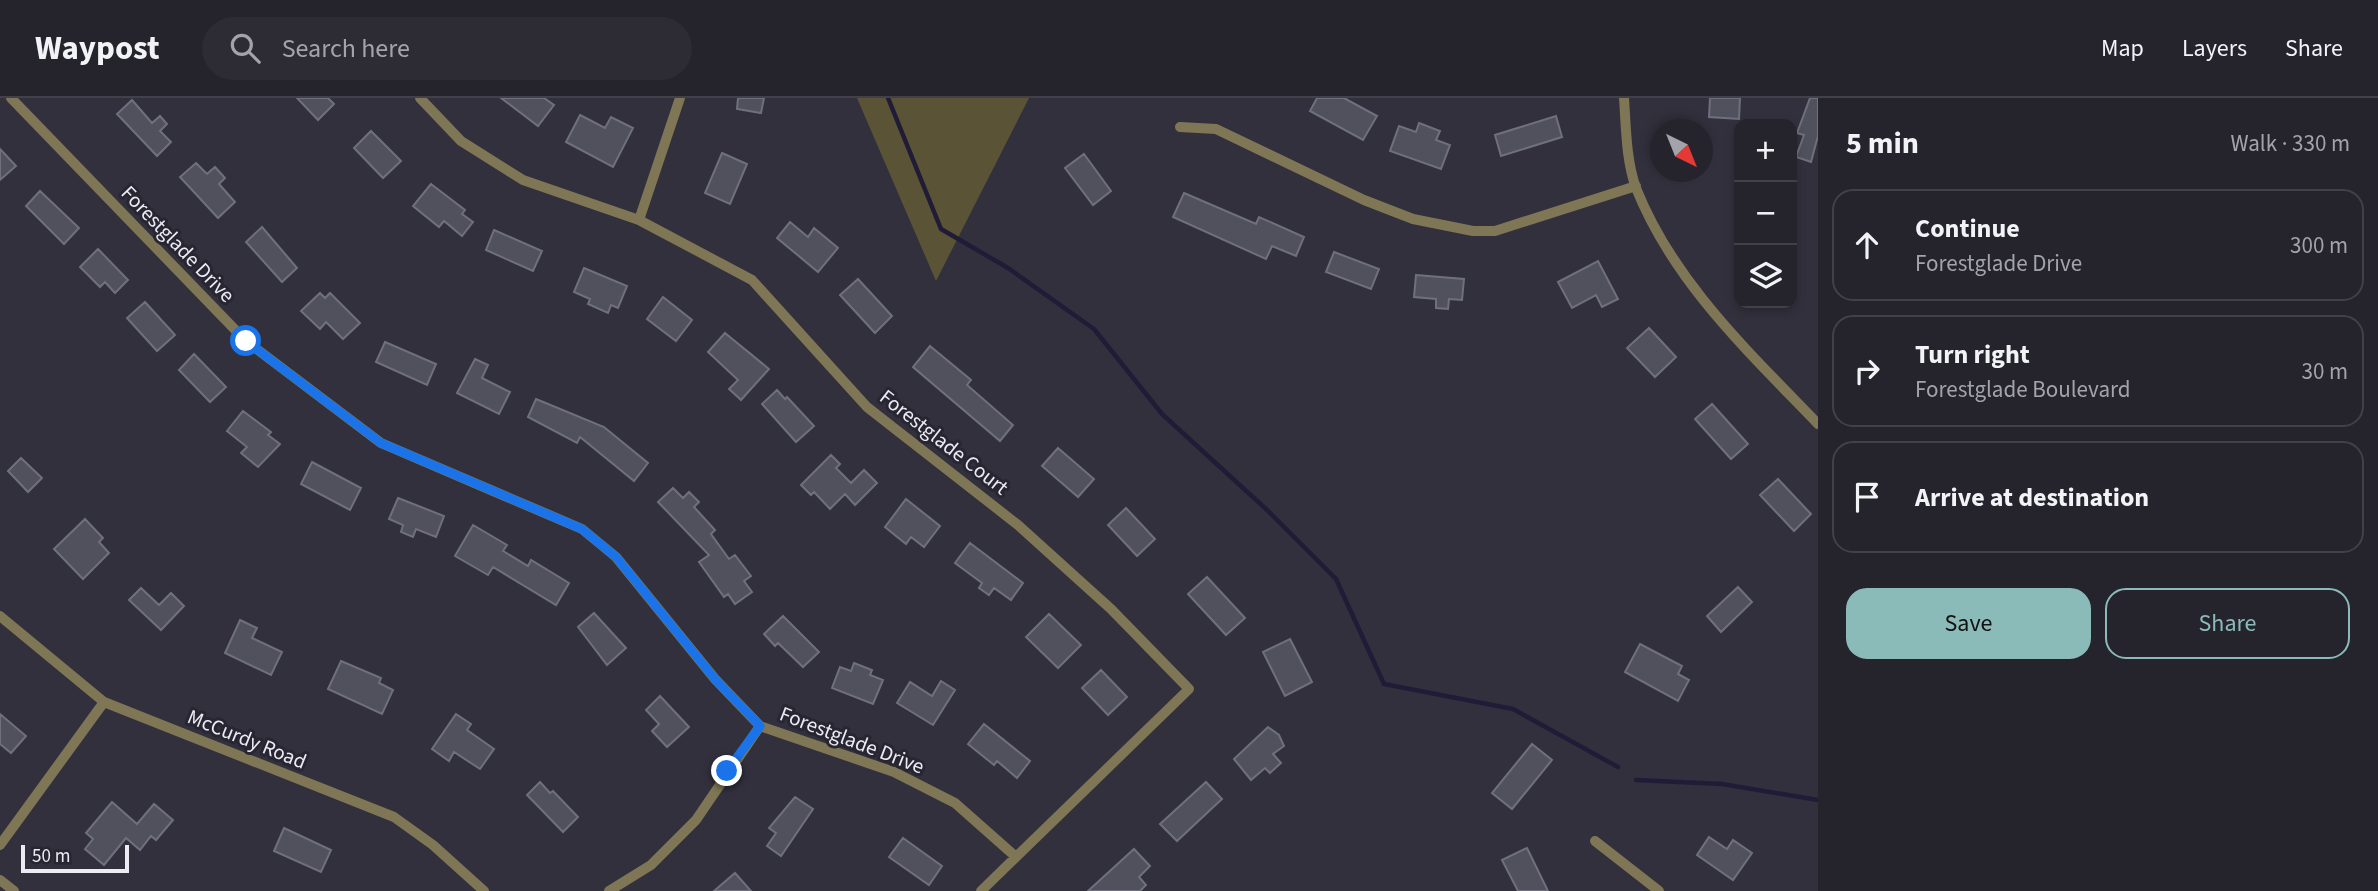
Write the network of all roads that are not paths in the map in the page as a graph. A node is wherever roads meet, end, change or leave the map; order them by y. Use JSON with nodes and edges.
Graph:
{"nodes":[{"id":1,"x":11,"y":98,"type":"edge"},
{"id":2,"x":420,"y":98,"type":"edge"},
{"id":3,"x":680,"y":98,"type":"edge"},
{"id":4,"x":1624,"y":98,"type":"edge"},
{"id":5,"x":1180,"y":127,"type":"dead end"},
{"id":6,"x":1636,"y":186,"type":"junction"},
{"id":7,"x":639,"y":220,"type":"junction"},
{"id":8,"x":1818,"y":424,"type":"edge"},
{"id":9,"x":0,"y":616,"type":"edge"},
{"id":10,"x":104,"y":702,"type":"junction"},
{"id":11,"x":760,"y":726,"type":"junction"},
{"id":12,"x":1595,"y":841,"type":"dead end"},
{"id":13,"x":0,"y":845,"type":"edge"},
{"id":14,"x":1016,"y":856,"type":"junction"},
{"id":15,"x":0,"y":880,"type":"edge"},
{"id":16,"x":14,"y":891,"type":"edge"},
{"id":17,"x":484,"y":891,"type":"edge"},
{"id":18,"x":609,"y":891,"type":"edge"},
{"id":19,"x":981,"y":891,"type":"edge"},
{"id":20,"x":1659,"y":891,"type":"edge"}],
"edges":[{"from":1,"to":11,"type":"street","name":"Forestglade Drive"},
{"from":2,"to":7,"type":"street","name":"Forestglade Court"},
{"from":3,"to":7,"type":"street"},
{"from":4,"to":6,"type":"street"},
{"from":5,"to":6,"type":"street"},
{"from":6,"to":8,"type":"street"},
{"from":7,"to":14,"type":"street","name":"Forestglade Court"},
{"from":9,"to":10,"type":"street","name":"McCurdy Road"},
{"from":10,"to":13,"type":"street"},
{"from":10,"to":17,"type":"street","name":"McCurdy Road"},
{"from":11,"to":14,"type":"street","name":"Forestglade Drive"},
{"from":11,"to":18,"type":"street"},
{"from":12,"to":20,"type":"street"},
{"from":14,"to":19,"type":"street","name":"Forestglade Court"},
{"from":15,"to":16,"type":"street"}]}
